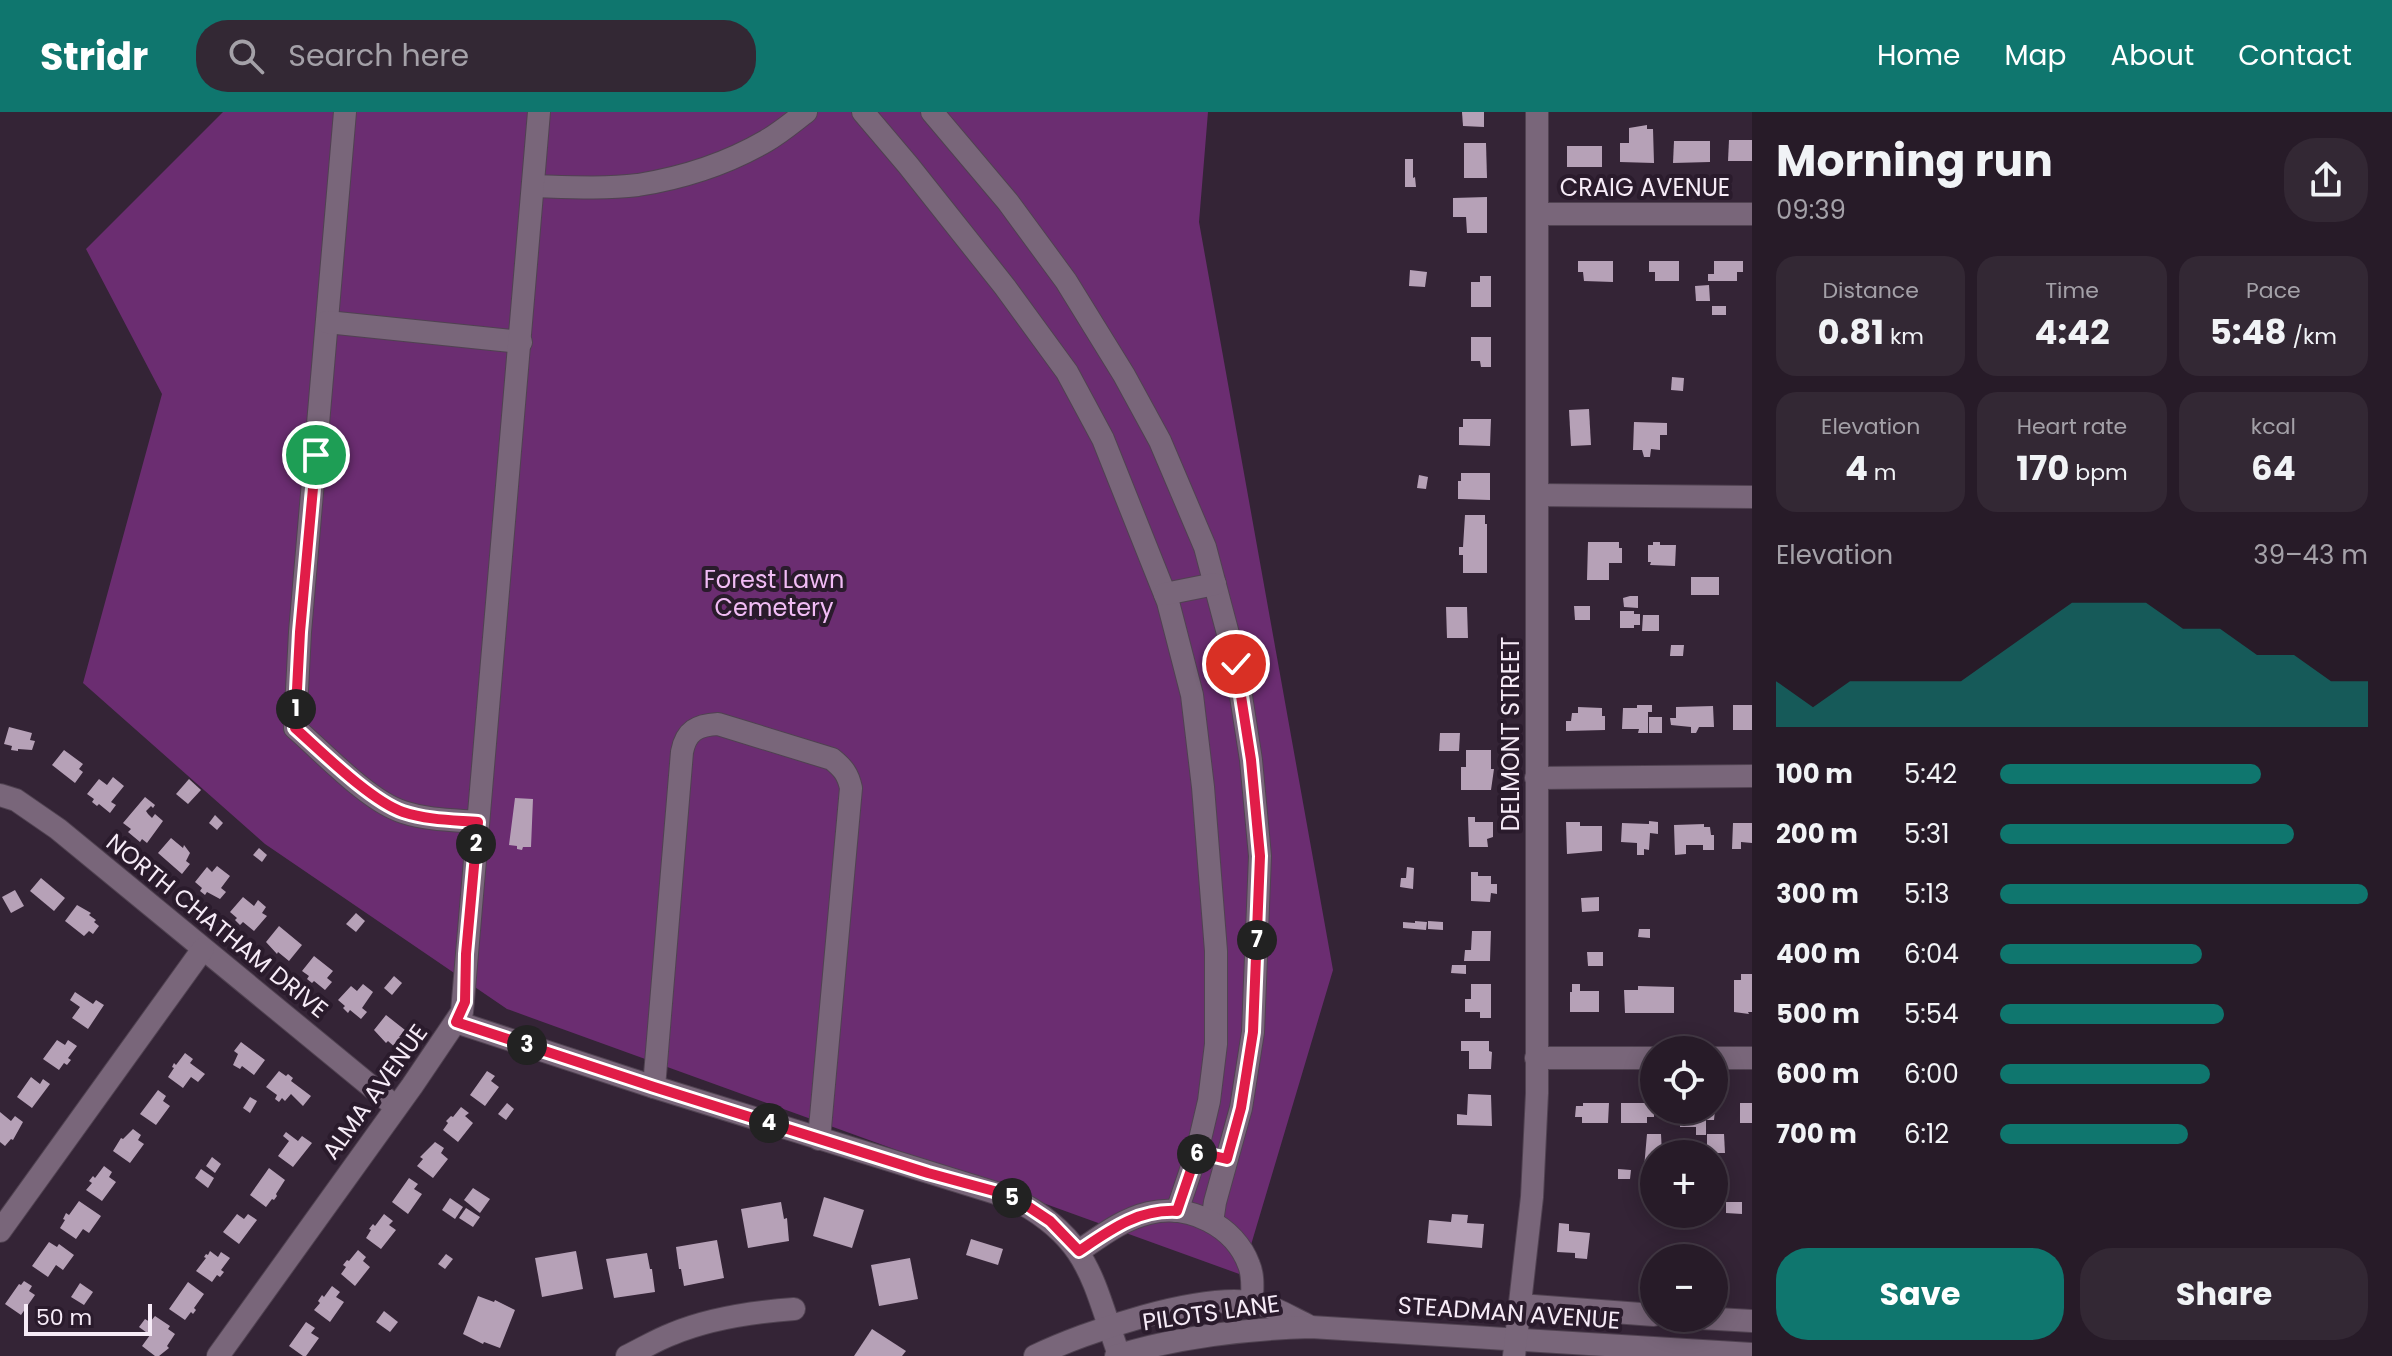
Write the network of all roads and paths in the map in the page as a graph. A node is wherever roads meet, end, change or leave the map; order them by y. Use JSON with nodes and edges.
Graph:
{"nodes":[{"id":1,"x":345,"y":112,"type":"edge"},
{"id":2,"x":539,"y":112,"type":"edge"},
{"id":3,"x":806,"y":112,"type":"edge"},
{"id":4,"x":863,"y":112,"type":"edge"},
{"id":5,"x":932,"y":112,"type":"edge"},
{"id":6,"x":1537,"y":112,"type":"edge"},
{"id":7,"x":533,"y":186,"type":"junction"},
{"id":8,"x":1537,"y":214,"type":"junction"},
{"id":9,"x":1752,"y":214,"type":"edge"},
{"id":10,"x":327,"y":322,"type":"junction"},
{"id":11,"x":521,"y":342,"type":"junction"},
{"id":12,"x":1537,"y":495,"type":"junction"},
{"id":13,"x":1752,"y":497,"type":"edge"},
{"id":14,"x":1215,"y":584,"type":"junction"},
{"id":15,"x":1165,"y":594,"type":"junction"},
{"id":16,"x":1752,"y":776,"type":"edge"},
{"id":17,"x":1536,"y":778,"type":"junction"},
{"id":18,"x":0,"y":795,"type":"edge"},
{"id":19,"x":478,"y":822,"type":"junction"},
{"id":20,"x":203,"y":949,"type":"junction"},
{"id":21,"x":456,"y":1022,"type":"junction"},
{"id":22,"x":1536,"y":1058,"type":"junction"},
{"id":23,"x":1640,"y":1058,"type":"edge"},
{"id":24,"x":1728,"y":1058,"type":"edge"},
{"id":25,"x":1752,"y":1058,"type":"edge"},
{"id":26,"x":654,"y":1087,"type":"junction"},
{"id":27,"x":396,"y":1107,"type":"junction"},
{"id":28,"x":819,"y":1139,"type":"junction"},
{"id":29,"x":1197,"y":1152,"type":"junction"},
{"id":30,"x":1227,"y":1159,"type":"junction"},
{"id":31,"x":1177,"y":1211,"type":"junction"},
{"id":32,"x":1212,"y":1222,"type":"junction"},
{"id":33,"x":0,"y":1231,"type":"edge"},
{"id":34,"x":1079,"y":1251,"type":"junction"},
{"id":35,"x":1252,"y":1302,"type":"junction"},
{"id":36,"x":1520,"y":1305,"type":"junction"},
{"id":37,"x":794,"y":1309,"type":"dead end"},
{"id":38,"x":1640,"y":1314,"type":"edge"},
{"id":39,"x":1728,"y":1320,"type":"edge"},
{"id":40,"x":1752,"y":1321,"type":"edge"},
{"id":41,"x":1109,"y":1327,"type":"junction"},
{"id":42,"x":1311,"y":1327,"type":"junction"},
{"id":43,"x":1515,"y":1348,"type":"edge"},
{"id":44,"x":1752,"y":1354,"type":"edge"},
{"id":45,"x":218,"y":1356,"type":"edge"},
{"id":46,"x":627,"y":1356,"type":"edge"},
{"id":47,"x":1035,"y":1356,"type":"edge"},
{"id":48,"x":1118,"y":1356,"type":"edge"}],
"edges":[{"from":1,"to":10,"type":"street"},
{"from":2,"to":7,"type":"street","name":"ALMA AVENUE"},
{"from":3,"to":7,"type":"street"},
{"from":4,"to":15,"type":"street"},
{"from":5,"to":14,"type":"street"},
{"from":6,"to":8,"type":"street","name":"DELMONT STREET"},
{"from":7,"to":11,"type":"street","name":"ALMA AVENUE"},
{"from":8,"to":9,"type":"street","name":"CRAIG AVENUE"},
{"from":8,"to":12,"type":"street","name":"DELMONT STREET"},
{"from":10,"to":11,"type":"street"},
{"from":10,"to":19,"type":"street"},
{"from":11,"to":19,"type":"street","name":"ALMA AVENUE"},
{"from":12,"to":13,"type":"street"},
{"from":12,"to":17,"type":"street","name":"DELMONT STREET"},
{"from":14,"to":15,"type":"street"},
{"from":14,"to":30,"type":"street"},
{"from":15,"to":29,"type":"street"},
{"from":16,"to":17,"type":"street"},
{"from":17,"to":22,"type":"street","name":"DELMONT STREET"},
{"from":18,"to":20,"type":"street","name":"NORTH CHATHAM DRIVE"},
{"from":19,"to":21,"type":"street","name":"ALMA AVENUE"},
{"from":20,"to":27,"type":"street","name":"NORTH CHATHAM DRIVE"},
{"from":20,"to":33,"type":"street"},
{"from":21,"to":26,"type":"street"},
{"from":21,"to":27,"type":"street","name":"ALMA AVENUE"},
{"from":22,"to":23,"type":"street"},
{"from":22,"to":36,"type":"street","name":"DELMONT STREET"},
{"from":24,"to":25,"type":"street"},
{"from":26,"to":28,"type":"street"},
{"from":26,"to":28,"type":"street"},
{"from":27,"to":45,"type":"street","name":"ALMA AVENUE"},
{"from":28,"to":34,"type":"street"},
{"from":29,"to":30,"type":"street"},
{"from":29,"to":31,"type":"street"},
{"from":30,"to":32,"type":"street"},
{"from":31,"to":32,"type":"street"},
{"from":31,"to":34,"type":"street"},
{"from":32,"to":35,"type":"street"},
{"from":34,"to":41,"type":"street"},
{"from":35,"to":41,"type":"street","name":"PILOTS LANE"},
{"from":35,"to":42,"type":"street","name":"PILOTS LANE"},
{"from":36,"to":38,"type":"street"},
{"from":36,"to":43,"type":"street","name":"DELMONT STREET"},
{"from":37,"to":46,"type":"street"},
{"from":39,"to":40,"type":"street"},
{"from":41,"to":47,"type":"street","name":"PILOTS LANE"},
{"from":41,"to":48,"type":"street"},
{"from":42,"to":43,"type":"street","name":"STEADMAN AVENUE"},
{"from":42,"to":48,"type":"street","name":"PILOTS LANE"},
{"from":43,"to":44,"type":"street","name":"STEADMAN AVENUE"}]}
